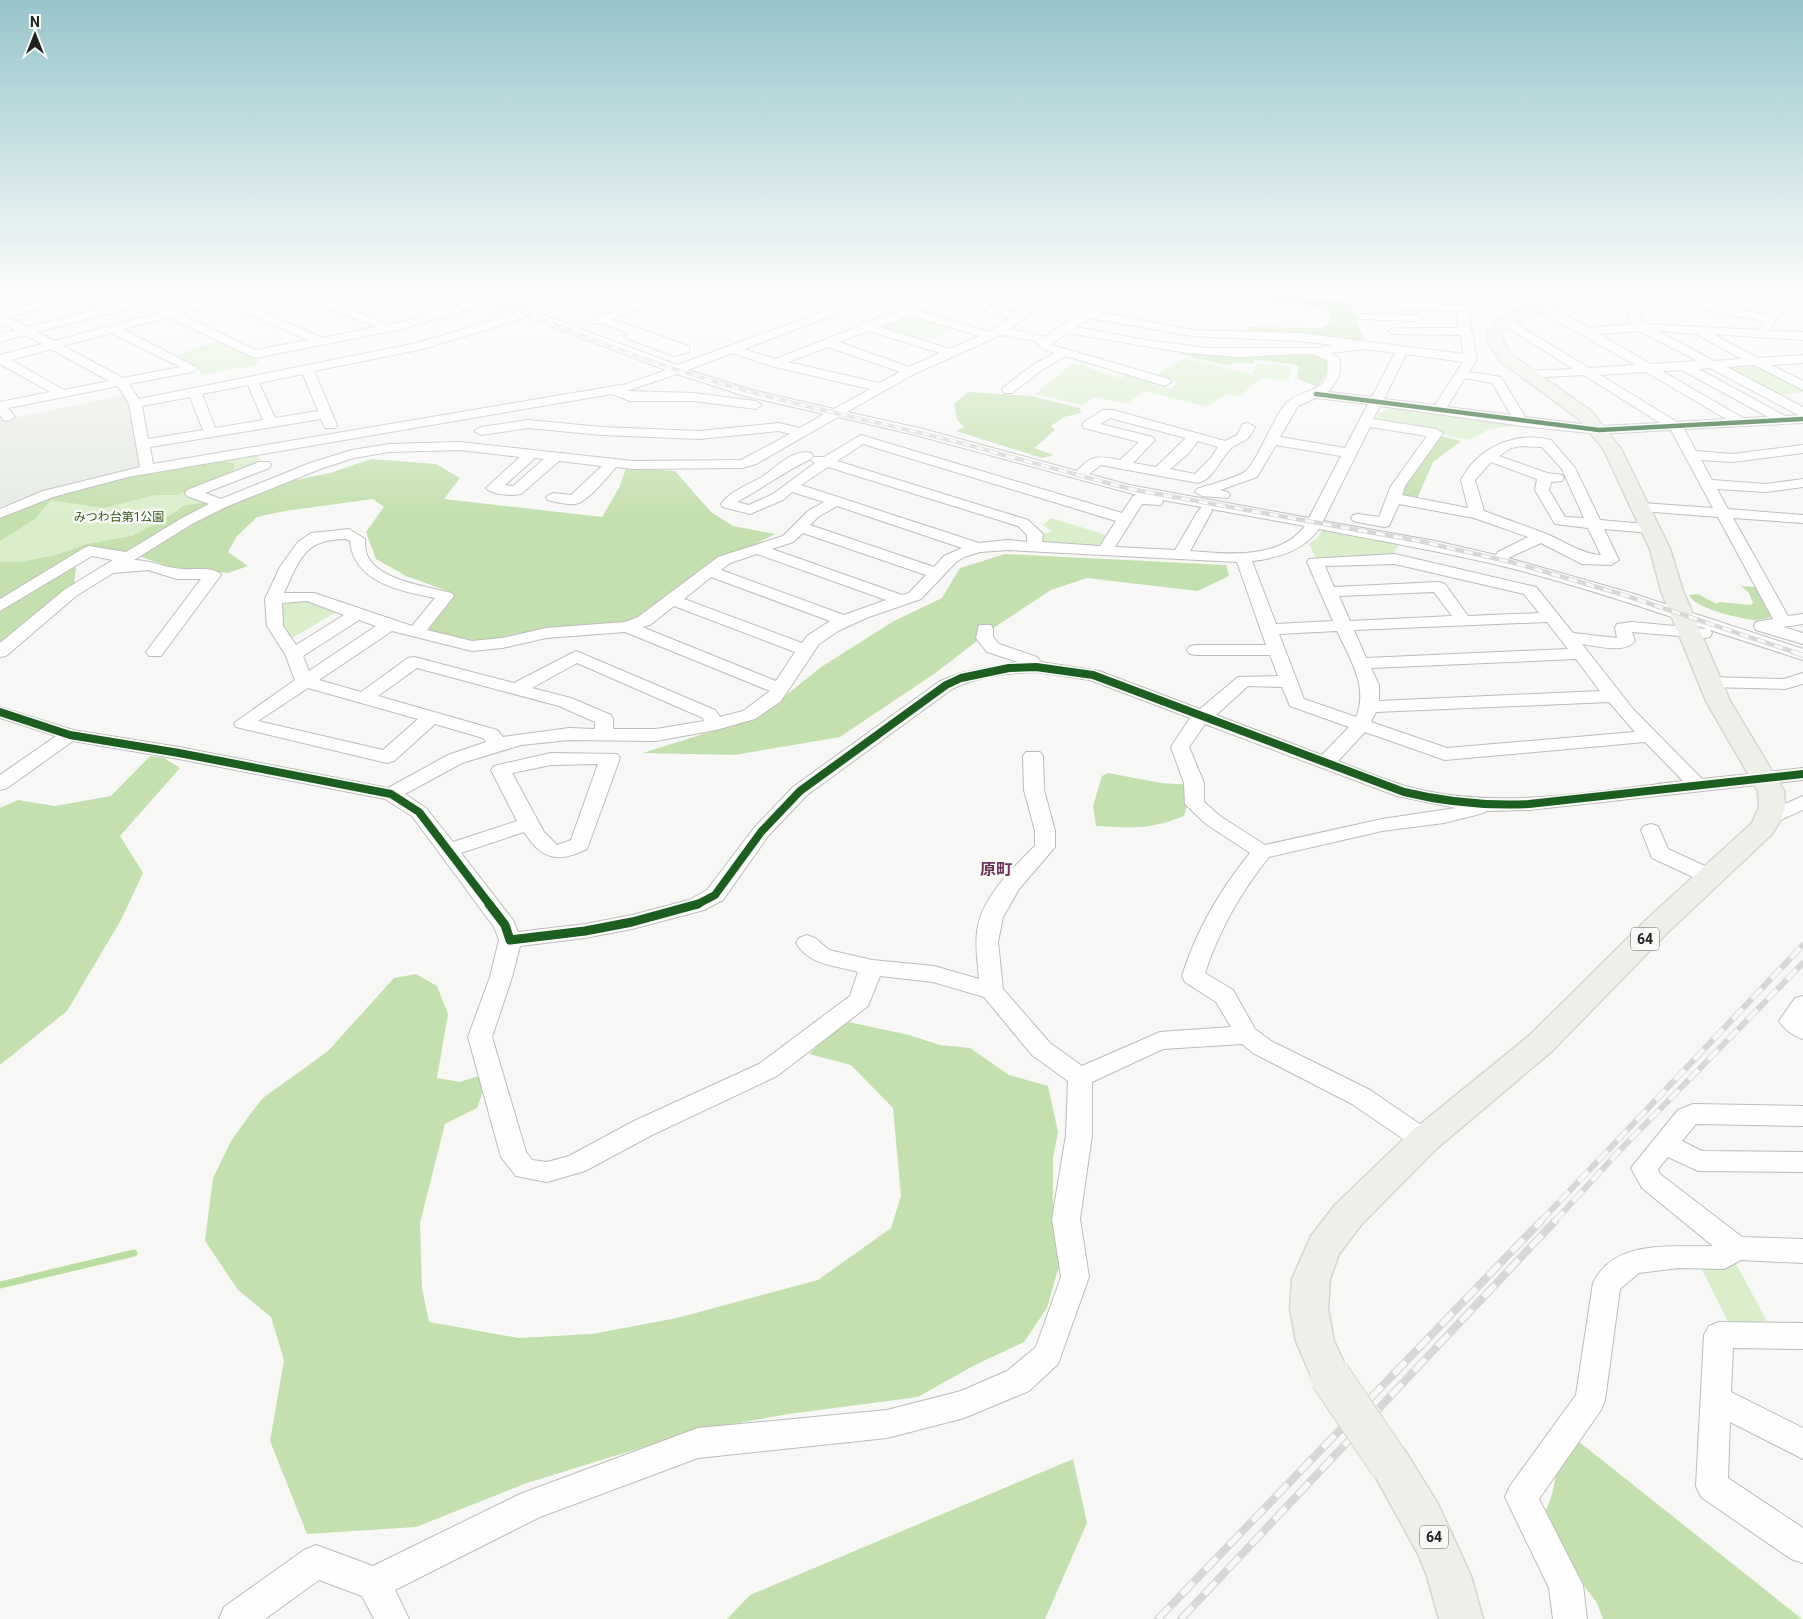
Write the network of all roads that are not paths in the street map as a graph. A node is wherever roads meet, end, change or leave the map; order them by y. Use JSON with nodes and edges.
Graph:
{"nodes":[{"id":1,"x":13,"y":367,"type":"edge"},
{"id":2,"x":91,"y":367,"type":"edge"},
{"id":3,"x":189,"y":367,"type":"edge"},
{"id":4,"x":319,"y":367,"type":"edge"},
{"id":5,"x":678,"y":367,"type":"edge"},
{"id":6,"x":678,"y":367,"type":"edge"},
{"id":7,"x":686,"y":367,"type":"edge"},
{"id":8,"x":790,"y":367,"type":"edge"},
{"id":9,"x":897,"y":367,"type":"edge"},
{"id":10,"x":920,"y":367,"type":"edge"},
{"id":11,"x":1039,"y":367,"type":"edge"},
{"id":12,"x":1114,"y":367,"type":"edge"},
{"id":13,"x":1335,"y":367,"type":"edge"},
{"id":14,"x":1396,"y":367,"type":"edge"},
{"id":15,"x":1466,"y":367,"type":"edge"},
{"id":16,"x":1519,"y":367,"type":"edge"},
{"id":17,"x":1581,"y":367,"type":"edge"},
{"id":18,"x":1647,"y":367,"type":"junction"},
{"id":19,"x":1655,"y":367,"type":"edge"},
{"id":20,"x":1686,"y":367,"type":"edge"},
{"id":21,"x":1717,"y":367,"type":"edge"},
{"id":22,"x":1765,"y":367,"type":"edge"},
{"id":23,"x":682,"y":368,"type":"junction"},
{"id":24,"x":307,"y":369,"type":"junction"},
{"id":25,"x":1587,"y":370,"type":"junction"},
{"id":26,"x":910,"y":371,"type":"junction"},
{"id":27,"x":1462,"y":374,"type":"junction"},
{"id":28,"x":1529,"y":375,"type":"junction"},
{"id":29,"x":252,"y":380,"type":"junction"},
{"id":30,"x":120,"y":382,"type":"junction"},
{"id":31,"x":1165,"y":382,"type":"dead end"},
{"id":32,"x":1803,"y":386,"type":"edge"},
{"id":33,"x":879,"y":387,"type":"junction"},
{"id":34,"x":613,"y":390,"type":"junction"},
{"id":35,"x":1008,"y":390,"type":"dead end"},
{"id":36,"x":196,"y":392,"type":"junction"},
{"id":37,"x":1803,"y":393,"type":"edge"},
{"id":38,"x":61,"y":394,"type":"junction"},
{"id":39,"x":1316,"y":394,"type":"junction"},
{"id":40,"x":1774,"y":396,"type":"junction"},
{"id":41,"x":1376,"y":403,"type":"junction"},
{"id":42,"x":136,"y":404,"type":"junction"},
{"id":43,"x":3,"y":410,"type":"edge"},
{"id":44,"x":838,"y":410,"type":"junction"},
{"id":45,"x":1438,"y":411,"type":"junction"},
{"id":46,"x":1803,"y":412,"type":"edge"},
{"id":47,"x":326,"y":414,"type":"junction"},
{"id":48,"x":472,"y":414,"type":"junction"},
{"id":49,"x":1803,"y":419,"type":"edge"},
{"id":50,"x":1783,"y":420,"type":"junction"},
{"id":51,"x":1366,"y":422,"type":"junction"},
{"id":52,"x":1522,"y":422,"type":"junction"},
{"id":53,"x":1740,"y":422,"type":"junction"},
{"id":54,"x":1757,"y":422,"type":"junction"},
{"id":55,"x":271,"y":424,"type":"junction"},
{"id":56,"x":1675,"y":426,"type":"junction"},
{"id":57,"x":779,"y":427,"type":"junction"},
{"id":58,"x":1248,"y":427,"type":"dead end"},
{"id":59,"x":481,"y":431,"type":"junction"},
{"id":60,"x":800,"y":432,"type":"junction"},
{"id":61,"x":211,"y":434,"type":"junction"},
{"id":62,"x":1194,"y":437,"type":"junction"},
{"id":63,"x":335,"y":438,"type":"junction"},
{"id":64,"x":1272,"y":440,"type":"junction"},
{"id":65,"x":1605,"y":440,"type":"junction"},
{"id":66,"x":144,"y":444,"type":"junction"},
{"id":67,"x":1226,"y":445,"type":"junction"},
{"id":68,"x":775,"y":446,"type":"junction"},
{"id":69,"x":1803,"y":448,"type":"edge"},
{"id":70,"x":260,"y":450,"type":"junction"},
{"id":71,"x":491,"y":450,"type":"junction"},
{"id":72,"x":1350,"y":453,"type":"junction"},
{"id":73,"x":532,"y":454,"type":"junction"},
{"id":74,"x":1691,"y":455,"type":"junction"},
{"id":75,"x":806,"y":456,"type":"junction"},
{"id":76,"x":555,"y":457,"type":"junction"},
{"id":77,"x":1490,"y":457,"type":"junction"},
{"id":78,"x":826,"y":462,"type":"junction"},
{"id":79,"x":611,"y":464,"type":"junction"},
{"id":80,"x":264,"y":465,"type":"junction"},
{"id":81,"x":1123,"y":465,"type":"junction"},
{"id":82,"x":148,"y":469,"type":"junction"},
{"id":83,"x":1083,"y":472,"type":"junction"},
{"id":84,"x":1159,"y":472,"type":"junction"},
{"id":85,"x":1545,"y":477,"type":"junction"},
{"id":86,"x":1573,"y":480,"type":"junction"},
{"id":87,"x":1803,"y":483,"type":"edge"},
{"id":88,"x":1707,"y":484,"type":"junction"},
{"id":89,"x":269,"y":485,"type":"junction"},
{"id":90,"x":790,"y":486,"type":"junction"},
{"id":91,"x":553,"y":497,"type":"dead end"},
{"id":92,"x":1392,"y":498,"type":"junction"},
{"id":93,"x":836,"y":501,"type":"junction"},
{"id":94,"x":221,"y":504,"type":"junction"},
{"id":95,"x":1205,"y":511,"type":"junction"},
{"id":96,"x":0,"y":514,"type":"edge"},
{"id":97,"x":1477,"y":514,"type":"junction"},
{"id":98,"x":1724,"y":514,"type":"junction"},
{"id":99,"x":344,"y":517,"type":"dead end"},
{"id":100,"x":1647,"y":518,"type":"junction"},
{"id":101,"x":1125,"y":519,"type":"junction"},
{"id":102,"x":1315,"y":520,"type":"junction"},
{"id":103,"x":1802,"y":521,"type":"edge"},
{"id":104,"x":1594,"y":524,"type":"junction"},
{"id":105,"x":801,"y":527,"type":"junction"},
{"id":106,"x":336,"y":534,"type":"junction"},
{"id":107,"x":1541,"y":537,"type":"junction"},
{"id":108,"x":1034,"y":546,"type":"junction"},
{"id":109,"x":978,"y":548,"type":"junction"},
{"id":110,"x":758,"y":549,"type":"junction"},
{"id":111,"x":1105,"y":551,"type":"junction"},
{"id":112,"x":1180,"y":556,"type":"junction"},
{"id":113,"x":127,"y":557,"type":"junction"},
{"id":114,"x":1243,"y":558,"type":"junction"},
{"id":115,"x":1503,"y":558,"type":"junction"},
{"id":116,"x":709,"y":571,"type":"junction"},
{"id":117,"x":103,"y":572,"type":"junction"},
{"id":118,"x":937,"y":573,"type":"junction"},
{"id":119,"x":1491,"y":581,"type":"junction"},
{"id":120,"x":1328,"y":592,"type":"junction"},
{"id":121,"x":273,"y":599,"type":"junction"},
{"id":122,"x":672,"y":600,"type":"junction"},
{"id":123,"x":904,"y":601,"type":"junction"},
{"id":124,"x":0,"y":606,"type":"edge"},
{"id":125,"x":357,"y":614,"type":"junction"},
{"id":126,"x":1552,"y":618,"type":"junction"},
{"id":127,"x":1695,"y":619,"type":"junction"},
{"id":128,"x":1803,"y":619,"type":"edge"},
{"id":129,"x":842,"y":620,"type":"junction"},
{"id":130,"x":1464,"y":621,"type":"junction"},
{"id":131,"x":1784,"y":622,"type":"junction"},
{"id":132,"x":389,"y":625,"type":"junction"},
{"id":133,"x":1343,"y":626,"type":"junction"},
{"id":134,"x":627,"y":627,"type":"junction"},
{"id":135,"x":985,"y":629,"type":"dead end"},
{"id":136,"x":1269,"y":629,"type":"junction"},
{"id":137,"x":416,"y":632,"type":"junction"},
{"id":138,"x":1568,"y":638,"type":"junction"},
{"id":139,"x":1803,"y":639,"type":"edge"},
{"id":140,"x":1803,"y":648,"type":"edge"},
{"id":141,"x":805,"y":650,"type":"junction"},
{"id":142,"x":1196,"y":650,"type":"dead end"},
{"id":143,"x":1276,"y":650,"type":"junction"},
{"id":144,"x":0,"y":652,"type":"edge"},
{"id":145,"x":155,"y":652,"type":"dead end"},
{"id":146,"x":294,"y":654,"type":"junction"},
{"id":147,"x":1580,"y":654,"type":"junction"},
{"id":148,"x":1803,"y":655,"type":"edge"},
{"id":149,"x":1360,"y":663,"type":"junction"},
{"id":150,"x":1803,"y":664,"type":"edge"},
{"id":151,"x":1036,"y":667,"type":"junction"},
{"id":152,"x":1803,"y":678,"type":"edge"},
{"id":153,"x":304,"y":681,"type":"junction"},
{"id":154,"x":1288,"y":682,"type":"junction"},
{"id":155,"x":1710,"y":682,"type":"junction"},
{"id":156,"x":517,"y":689,"type":"junction"},
{"id":157,"x":780,"y":689,"type":"junction"},
{"id":158,"x":1613,"y":696,"type":"junction"},
{"id":159,"x":362,"y":699,"type":"junction"},
{"id":160,"x":1371,"y":707,"type":"junction"},
{"id":161,"x":0,"y":712,"type":"edge"},
{"id":162,"x":1203,"y":717,"type":"junction"},
{"id":163,"x":431,"y":718,"type":"junction"},
{"id":164,"x":716,"y":724,"type":"junction"},
{"id":165,"x":1361,"y":725,"type":"junction"},
{"id":166,"x":604,"y":734,"type":"junction"},
{"id":167,"x":70,"y":735,"type":"junction"},
{"id":168,"x":1648,"y":736,"type":"junction"},
{"id":169,"x":498,"y":744,"type":"junction"},
{"id":170,"x":1033,"y":756,"type":"dead end"},
{"id":171,"x":1325,"y":763,"type":"junction"},
{"id":172,"x":1803,"y":774,"type":"edge"},
{"id":173,"x":1763,"y":780,"type":"junction"},
{"id":174,"x":0,"y":784,"type":"edge"},
{"id":175,"x":1698,"y":786,"type":"junction"},
{"id":176,"x":391,"y":794,"type":"junction"},
{"id":177,"x":1803,"y":802,"type":"edge"},
{"id":178,"x":1479,"y":805,"type":"junction"},
{"id":179,"x":1771,"y":817,"type":"junction"},
{"id":180,"x":529,"y":824,"type":"junction"},
{"id":181,"x":1652,"y":830,"type":"dead end"},
{"id":182,"x":450,"y":850,"type":"junction"},
{"id":183,"x":1262,"y":852,"type":"junction"},
{"id":184,"x":1710,"y":877,"type":"junction"},
{"id":185,"x":510,"y":940,"type":"junction"},
{"id":186,"x":807,"y":943,"type":"dead end"},
{"id":187,"x":870,"y":968,"type":"junction"},
{"id":188,"x":992,"y":991,"type":"junction"},
{"id":189,"x":1803,"y":1004,"type":"edge"},
{"id":190,"x":1803,"y":1030,"type":"edge"},
{"id":191,"x":1247,"y":1035,"type":"junction"},
{"id":192,"x":1080,"y":1077,"type":"junction"},
{"id":193,"x":1803,"y":1116,"type":"edge"},
{"id":194,"x":1424,"y":1140,"type":"junction"},
{"id":195,"x":1666,"y":1144,"type":"junction"},
{"id":196,"x":1803,"y":1162,"type":"edge"},
{"id":197,"x":1736,"y":1248,"type":"junction"},
{"id":198,"x":1803,"y":1251,"type":"edge"},
{"id":199,"x":1803,"y":1336,"type":"edge"},
{"id":200,"x":1716,"y":1399,"type":"junction"},
{"id":201,"x":1803,"y":1444,"type":"edge"},
{"id":202,"x":1803,"y":1547,"type":"edge"},
{"id":203,"x":374,"y":1583,"type":"junction"},
{"id":204,"x":236,"y":1619,"type":"edge"},
{"id":205,"x":392,"y":1619,"type":"edge"},
{"id":206,"x":1461,"y":1619,"type":"edge"},
{"id":207,"x":1570,"y":1619,"type":"edge"}],
"edges":[{"from":1,"to":38,"type":"street"},
{"from":2,"to":30,"type":"street"},
{"from":3,"to":30,"type":"street"},
{"from":4,"to":24,"type":"street"},
{"from":5,"to":23,"type":"street"},
{"from":6,"to":23,"type":"street"},
{"from":7,"to":23,"type":"street"},
{"from":8,"to":33,"type":"street"},
{"from":9,"to":26,"type":"street"},
{"from":10,"to":26,"type":"street"},
{"from":11,"to":35,"type":"street"},
{"from":12,"to":31,"type":"street"},
{"from":13,"to":39,"type":"street"},
{"from":14,"to":41,"type":"street"},
{"from":15,"to":27,"type":"street"},
{"from":16,"to":28,"type":"main road"},
{"from":17,"to":25,"type":"street"},
{"from":18,"to":19,"type":"street"},
{"from":18,"to":25,"type":"street"},
{"from":18,"to":53,"type":"street"},
{"from":20,"to":50,"type":"street"},
{"from":21,"to":40,"type":"street"},
{"from":22,"to":32,"type":"street"},
{"from":23,"to":34,"type":"street"},
{"from":23,"to":44,"type":"street"},
{"from":24,"to":29,"type":"street"},
{"from":24,"to":47,"type":"street"},
{"from":25,"to":28,"type":"street"},
{"from":25,"to":56,"type":"street"},
{"from":26,"to":33,"type":"street"},
{"from":27,"to":45,"type":"street"},
{"from":27,"to":52,"type":"street"},
{"from":28,"to":65,"type":"main road"},
{"from":29,"to":36,"type":"street"},
{"from":29,"to":55,"type":"street"},
{"from":30,"to":38,"type":"street"},
{"from":30,"to":42,"type":"street"},
{"from":33,"to":44,"type":"street"},
{"from":34,"to":48,"type":"street"},
{"from":34,"to":57,"type":"street"},
{"from":36,"to":42,"type":"street"},
{"from":36,"to":61,"type":"street"},
{"from":37,"to":40,"type":"street"},
{"from":38,"to":43,"type":"street"},
{"from":39,"to":41,"type":"street"},
{"from":39,"to":64,"type":"street"},
{"from":40,"to":46,"type":"street"},
{"from":41,"to":45,"type":"street"},
{"from":41,"to":51,"type":"street"},
{"from":42,"to":66,"type":"street"},
{"from":44,"to":60,"type":"street"},
{"from":44,"to":83,"type":"street"},
{"from":44,"to":102,"type":"street"},
{"from":45,"to":52,"type":"street"},
{"from":47,"to":55,"type":"street"},
{"from":47,"to":63,"type":"street"},
{"from":48,"to":59,"type":"street"},
{"from":48,"to":63,"type":"street"},
{"from":49,"to":50,"type":"street"},
{"from":50,"to":54,"type":"street"},
{"from":51,"to":72,"type":"street"},
{"from":51,"to":92,"type":"street"},
{"from":52,"to":65,"type":"street"},
{"from":53,"to":54,"type":"street"},
{"from":53,"to":56,"type":"street"},
{"from":54,"to":69,"type":"street"},
{"from":55,"to":61,"type":"street"},
{"from":56,"to":65,"type":"street"},
{"from":56,"to":74,"type":"street"},
{"from":57,"to":59,"type":"street"},
{"from":57,"to":60,"type":"street"},
{"from":58,"to":67,"type":"street"},
{"from":59,"to":71,"type":"street"},
{"from":60,"to":68,"type":"street"},
{"from":61,"to":66,"type":"street"},
{"from":62,"to":67,"type":"street"},
{"from":62,"to":81,"type":"street"},
{"from":62,"to":84,"type":"street"},
{"from":63,"to":70,"type":"street"},
{"from":64,"to":72,"type":"street"},
{"from":64,"to":102,"type":"street"},
{"from":65,"to":100,"type":"main road"},
{"from":66,"to":82,"type":"street"},
{"from":67,"to":84,"type":"street"},
{"from":68,"to":75,"type":"street"},
{"from":68,"to":79,"type":"street"},
{"from":69,"to":74,"type":"street"},
{"from":70,"to":80,"type":"street"},
{"from":70,"to":82,"type":"street"},
{"from":71,"to":73,"type":"street"},
{"from":71,"to":89,"type":"street"},
{"from":72,"to":102,"type":"street"},
{"from":73,"to":76,"type":"street"},
{"from":73,"to":76,"type":"street"},
{"from":74,"to":88,"type":"street"},
{"from":75,"to":78,"type":"street"},
{"from":75,"to":90,"type":"street"},
{"from":76,"to":79,"type":"street"},
{"from":77,"to":85,"type":"street"},
{"from":77,"to":86,"type":"street"},
{"from":77,"to":97,"type":"street"},
{"from":78,"to":90,"type":"street"},
{"from":78,"to":101,"type":"street"},
{"from":78,"to":108,"type":"street"},
{"from":79,"to":91,"type":"street"},
{"from":80,"to":89,"type":"street"},
{"from":80,"to":94,"type":"street"},
{"from":81,"to":83,"type":"street"},
{"from":81,"to":84,"type":"street"},
{"from":82,"to":96,"type":"street"},
{"from":83,"to":102,"type":"street"},
{"from":85,"to":86,"type":"street"},
{"from":85,"to":104,"type":"street"},
{"from":86,"to":104,"type":"street"},
{"from":87,"to":88,"type":"street"},
{"from":88,"to":98,"type":"street"},
{"from":89,"to":94,"type":"street"},
{"from":90,"to":93,"type":"street"},
{"from":92,"to":97,"type":"street"},
{"from":92,"to":102,"type":"street"},
{"from":93,"to":105,"type":"street"},
{"from":93,"to":109,"type":"street"},
{"from":94,"to":113,"type":"street"},
{"from":95,"to":101,"type":"street"},
{"from":95,"to":102,"type":"street"},
{"from":95,"to":112,"type":"street"},
{"from":97,"to":107,"type":"street"},
{"from":98,"to":100,"type":"street"},
{"from":98,"to":103,"type":"street"},
{"from":98,"to":131,"type":"street"},
{"from":99,"to":106,"type":"street"},
{"from":100,"to":104,"type":"street"},
{"from":100,"to":127,"type":"main road"},
{"from":101,"to":111,"type":"street"},
{"from":102,"to":114,"type":"street"},
{"from":102,"to":115,"type":"street"},
{"from":104,"to":107,"type":"street"},
{"from":105,"to":110,"type":"street"},
{"from":105,"to":118,"type":"street"},
{"from":106,"to":121,"type":"street"},
{"from":106,"to":137,"type":"street"},
{"from":107,"to":115,"type":"street"},
{"from":108,"to":109,"type":"street"},
{"from":108,"to":111,"type":"street"},
{"from":109,"to":118,"type":"street"},
{"from":110,"to":116,"type":"street"},
{"from":110,"to":123,"type":"street"},
{"from":111,"to":112,"type":"street"},
{"from":112,"to":114,"type":"street"},
{"from":113,"to":117,"type":"street"},
{"from":113,"to":124,"type":"street"},
{"from":114,"to":136,"type":"street"},
{"from":115,"to":119,"type":"street"},
{"from":115,"to":127,"type":"street"},
{"from":116,"to":122,"type":"street"},
{"from":116,"to":129,"type":"street"},
{"from":117,"to":144,"type":"street"},
{"from":117,"to":145,"type":"street"},
{"from":118,"to":123,"type":"street"},
{"from":119,"to":120,"type":"street"},
{"from":119,"to":126,"type":"street"},
{"from":120,"to":130,"type":"street"},
{"from":120,"to":133,"type":"street"},
{"from":121,"to":125,"type":"street"},
{"from":121,"to":146,"type":"street"},
{"from":122,"to":134,"type":"street"},
{"from":122,"to":141,"type":"street"},
{"from":123,"to":129,"type":"street"},
{"from":125,"to":132,"type":"street"},
{"from":125,"to":146,"type":"street"},
{"from":126,"to":130,"type":"street"},
{"from":126,"to":138,"type":"street"},
{"from":127,"to":138,"type":"street"},
{"from":127,"to":140,"type":"street"},
{"from":127,"to":148,"type":"street"},
{"from":127,"to":150,"type":"street"},
{"from":127,"to":155,"type":"main road"},
{"from":128,"to":131,"type":"street"},
{"from":129,"to":141,"type":"street"},
{"from":130,"to":133,"type":"street"},
{"from":131,"to":139,"type":"street"},
{"from":132,"to":137,"type":"street"},
{"from":132,"to":153,"type":"street"},
{"from":133,"to":136,"type":"street"},
{"from":133,"to":149,"type":"street"},
{"from":134,"to":137,"type":"street"},
{"from":134,"to":157,"type":"street"},
{"from":135,"to":151,"type":"street"},
{"from":136,"to":143,"type":"street"},
{"from":138,"to":147,"type":"street"},
{"from":141,"to":157,"type":"street"},
{"from":142,"to":143,"type":"street"},
{"from":143,"to":154,"type":"street"},
{"from":146,"to":153,"type":"street"},
{"from":147,"to":149,"type":"street"},
{"from":147,"to":158,"type":"street"},
{"from":149,"to":160,"type":"street"},
{"from":151,"to":162,"type":"street"},
{"from":151,"to":185,"type":"street"},
{"from":152,"to":155,"type":"street"},
{"from":153,"to":159,"type":"street"},
{"from":153,"to":163,"type":"street"},
{"from":154,"to":162,"type":"street"},
{"from":154,"to":165,"type":"street"},
{"from":155,"to":173,"type":"main road"},
{"from":156,"to":159,"type":"street"},
{"from":156,"to":164,"type":"street"},
{"from":156,"to":166,"type":"street"},
{"from":157,"to":164,"type":"street"},
{"from":158,"to":160,"type":"street"},
{"from":158,"to":168,"type":"street"},
{"from":159,"to":163,"type":"street"},
{"from":160,"to":165,"type":"street"},
{"from":161,"to":167,"type":"street"},
{"from":162,"to":171,"type":"street"},
{"from":162,"to":183,"type":"street"},
{"from":163,"to":169,"type":"street"},
{"from":164,"to":166,"type":"street"},
{"from":165,"to":168,"type":"street"},
{"from":165,"to":171,"type":"street"},
{"from":166,"to":169,"type":"street"},
{"from":167,"to":174,"type":"street"},
{"from":167,"to":176,"type":"street"},
{"from":168,"to":175,"type":"street"},
{"from":169,"to":176,"type":"street"},
{"from":170,"to":188,"type":"street"},
{"from":171,"to":178,"type":"street"},
{"from":172,"to":173,"type":"street"},
{"from":173,"to":175,"type":"street"},
{"from":173,"to":179,"type":"main road"},
{"from":175,"to":178,"type":"street"},
{"from":176,"to":182,"type":"street"},
{"from":177,"to":179,"type":"street"},
{"from":178,"to":183,"type":"street"},
{"from":179,"to":184,"type":"main road","number":"64"},
{"from":180,"to":180,"type":"street"},
{"from":180,"to":182,"type":"street"},
{"from":181,"to":184,"type":"street"},
{"from":182,"to":185,"type":"street"},
{"from":183,"to":191,"type":"street"},
{"from":184,"to":194,"type":"main road","number":"64"},
{"from":185,"to":187,"type":"street"},
{"from":186,"to":187,"type":"street"},
{"from":187,"to":188,"type":"street"},
{"from":188,"to":192,"type":"street"},
{"from":189,"to":190,"type":"street"},
{"from":191,"to":192,"type":"street"},
{"from":191,"to":194,"type":"street"},
{"from":192,"to":203,"type":"street"},
{"from":193,"to":195,"type":"street"},
{"from":194,"to":206,"type":"main road","number":"64","bridge":true},
{"from":195,"to":196,"type":"street"},
{"from":195,"to":197,"type":"street"},
{"from":197,"to":198,"type":"street"},
{"from":197,"to":207,"type":"street"},
{"from":199,"to":200,"type":"street"},
{"from":200,"to":201,"type":"street"},
{"from":200,"to":202,"type":"street"},
{"from":203,"to":204,"type":"street"},
{"from":203,"to":205,"type":"street"}]}
